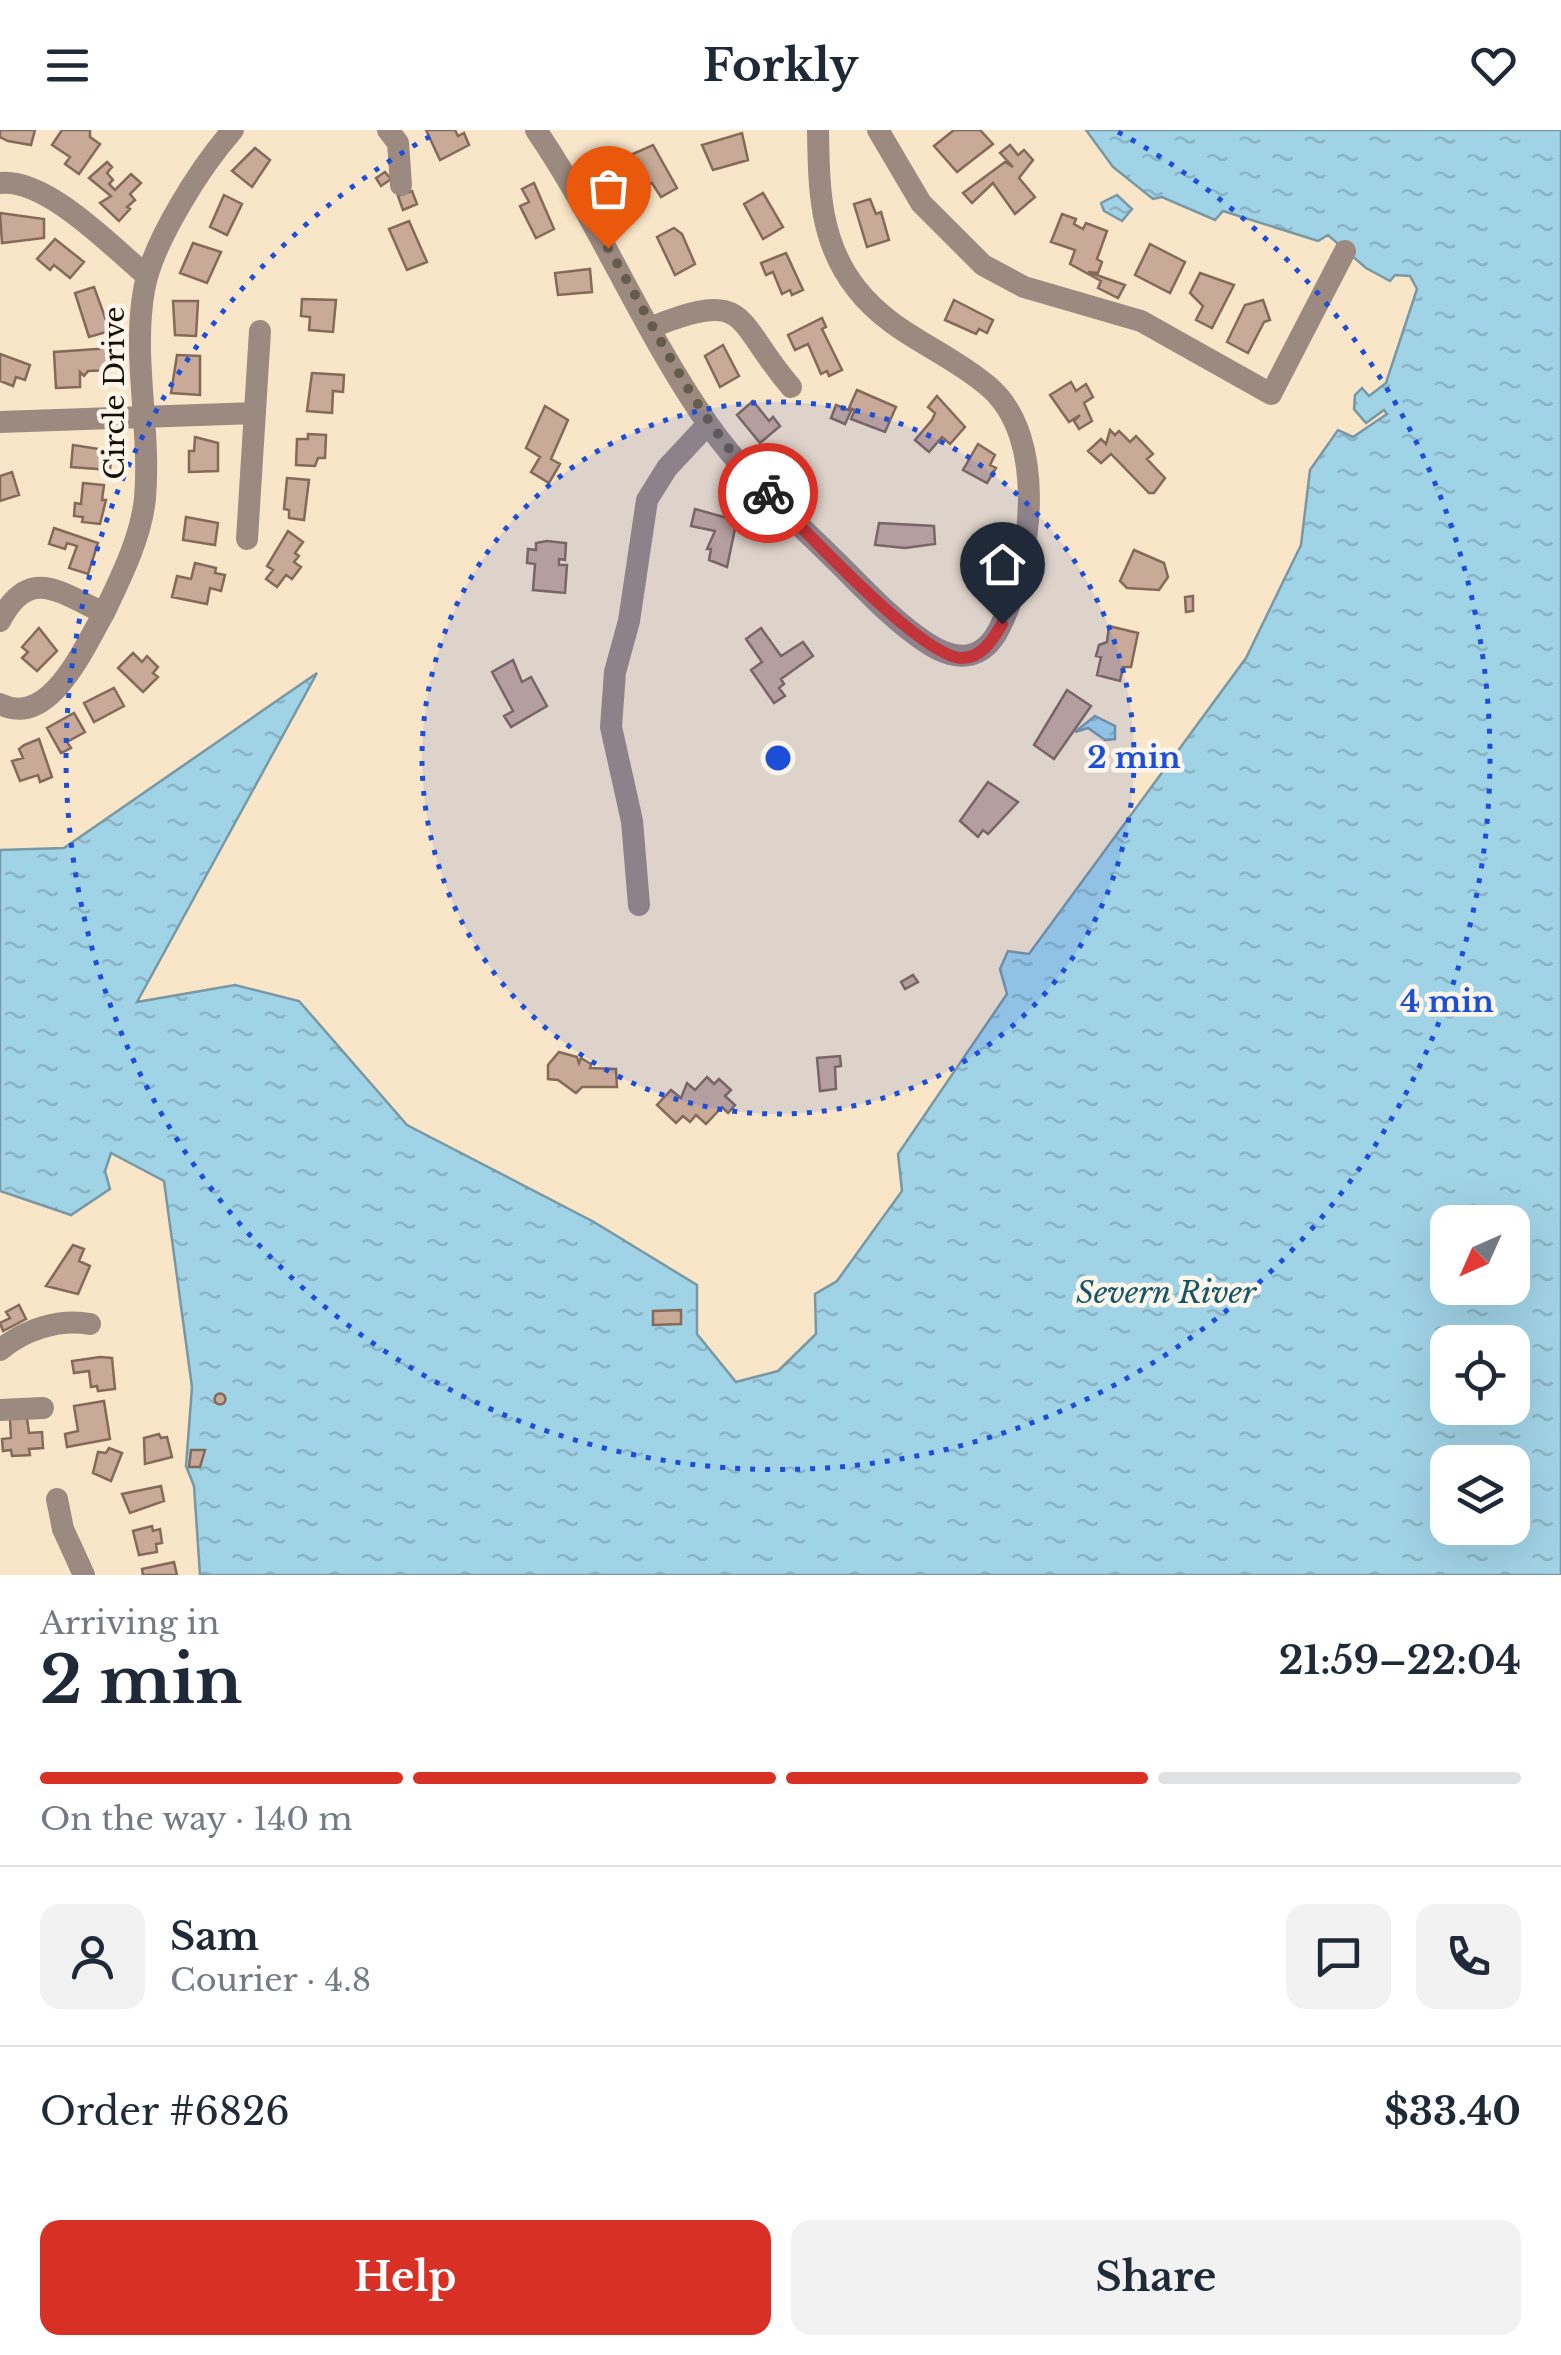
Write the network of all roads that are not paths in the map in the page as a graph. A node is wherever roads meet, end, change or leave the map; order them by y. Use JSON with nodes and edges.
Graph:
{"nodes":[{"id":1,"x":233,"y":130,"type":"edge"},
{"id":2,"x":388,"y":130,"type":"edge"},
{"id":3,"x":536,"y":130,"type":"edge"},
{"id":4,"x":818,"y":130,"type":"edge"},
{"id":5,"x":878,"y":130,"type":"edge"},
{"id":6,"x":0,"y":183,"type":"edge"},
{"id":7,"x":401,"y":185,"type":"dead end"},
{"id":8,"x":1346,"y":251,"type":"dead end"},
{"id":9,"x":148,"y":276,"type":"junction"},
{"id":10,"x":652,"y":326,"type":"junction"},
{"id":11,"x":260,"y":330,"type":"dead end"},
{"id":12,"x":791,"y":387,"type":"dead end"},
{"id":13,"x":255,"y":413,"type":"junction"},
{"id":14,"x":145,"y":414,"type":"junction"},
{"id":15,"x":0,"y":422,"type":"edge"},
{"id":16,"x":708,"y":424,"type":"junction"},
{"id":17,"x":248,"y":539,"type":"dead end"},
{"id":18,"x":104,"y":613,"type":"junction"},
{"id":19,"x":0,"y":622,"type":"edge"},
{"id":20,"x":0,"y":704,"type":"edge"},
{"id":21,"x":639,"y":904,"type":"dead end"},
{"id":22,"x":90,"y":1324,"type":"dead end"},
{"id":23,"x":0,"y":1350,"type":"edge"},
{"id":24,"x":42,"y":1408,"type":"dead end"},
{"id":25,"x":0,"y":1410,"type":"edge"},
{"id":26,"x":57,"y":1498,"type":"dead end"},
{"id":27,"x":84,"y":1575,"type":"edge"}],
"edges":[{"from":1,"to":9,"type":"street","name":"Circle Drive"},
{"from":2,"to":7,"type":"street"},
{"from":3,"to":10,"type":"street"},
{"from":4,"to":16,"type":"street"},
{"from":5,"to":8,"type":"street"},
{"from":6,"to":9,"type":"street"},
{"from":9,"to":14,"type":"street","name":"Circle Drive"},
{"from":10,"to":12,"type":"street"},
{"from":10,"to":16,"type":"street"},
{"from":11,"to":13,"type":"street"},
{"from":13,"to":14,"type":"street"},
{"from":13,"to":17,"type":"street"},
{"from":14,"to":15,"type":"street"},
{"from":14,"to":18,"type":"street","name":"Circle Drive"},
{"from":16,"to":21,"type":"street"},
{"from":18,"to":19,"type":"street"},
{"from":18,"to":20,"type":"street","name":"Circle Drive"},
{"from":22,"to":23,"type":"street"},
{"from":24,"to":25,"type":"street"},
{"from":26,"to":27,"type":"street"}]}
